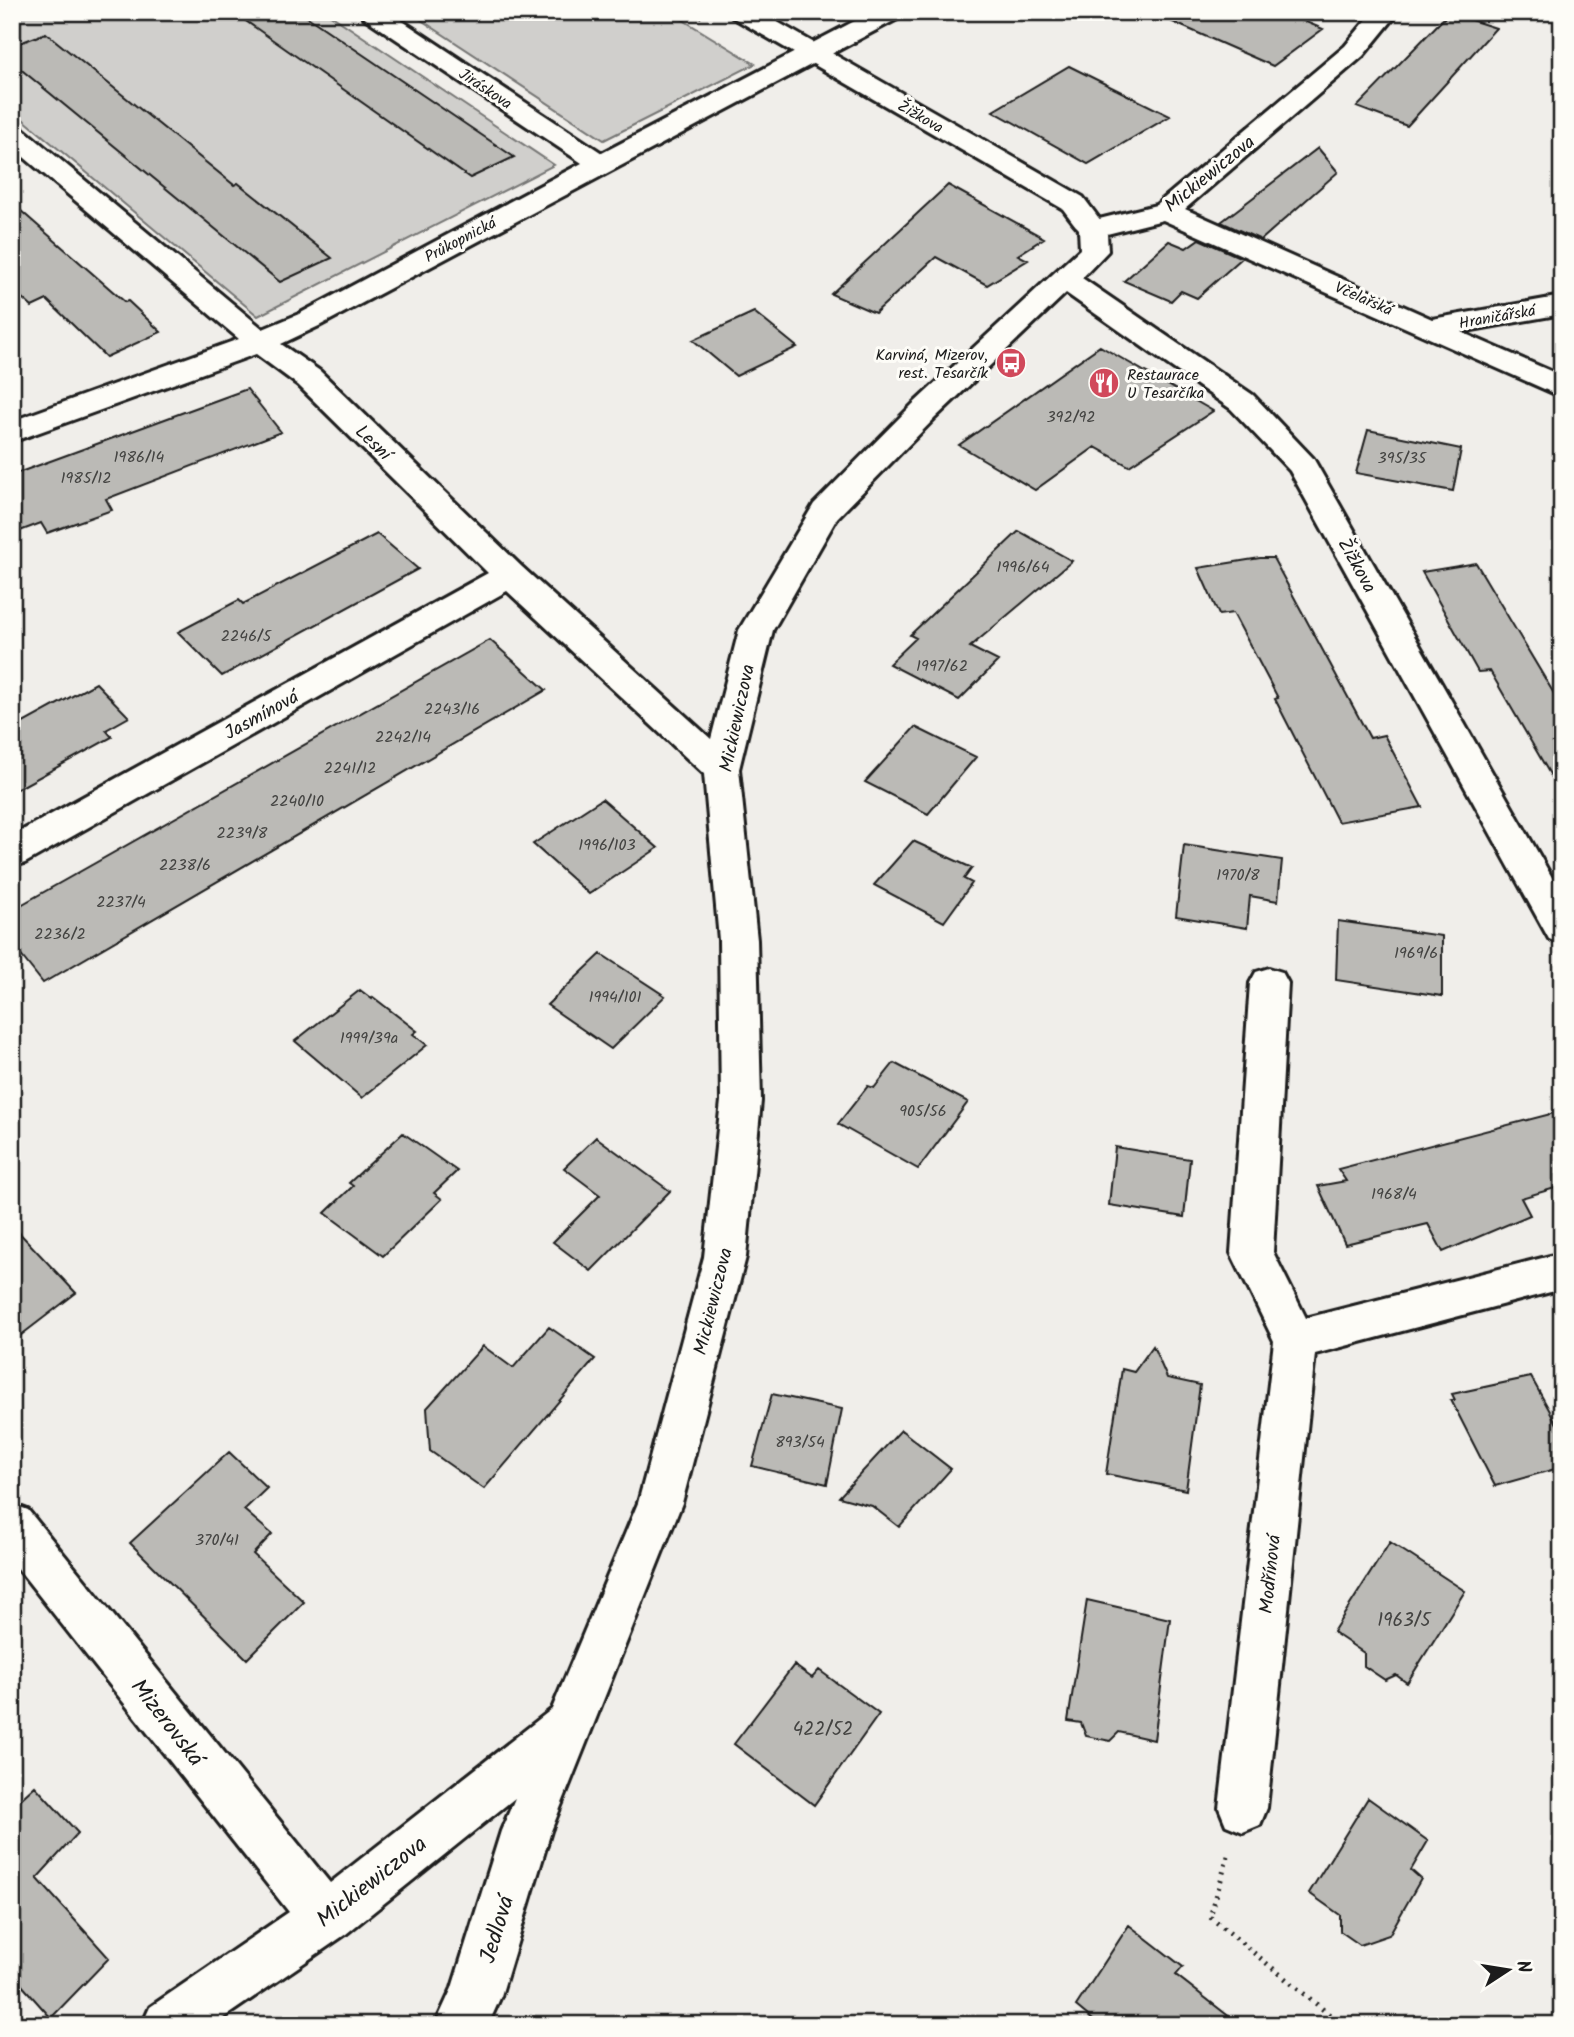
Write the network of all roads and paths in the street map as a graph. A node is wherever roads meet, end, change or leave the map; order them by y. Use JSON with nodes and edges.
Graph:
{"nodes":[{"id":1,"x":372,"y":12,"type":"edge"},
{"id":2,"x":741,"y":12,"type":"edge"},
{"id":3,"x":892,"y":12,"type":"edge"},
{"id":4,"x":1387,"y":12,"type":"edge"},
{"id":5,"x":812,"y":54,"type":"junction"},
{"id":6,"x":12,"y":133,"type":"edge"},
{"id":7,"x":601,"y":164,"type":"junction"},
{"id":8,"x":1166,"y":211,"type":"junction"},
{"id":9,"x":1093,"y":229,"type":"junction"},
{"id":10,"x":1064,"y":279,"type":"junction"},
{"id":11,"x":1562,"y":305,"type":"edge"},
{"id":12,"x":1432,"y":328,"type":"junction"},
{"id":13,"x":260,"y":342,"type":"junction"},
{"id":14,"x":1562,"y":388,"type":"edge"},
{"id":15,"x":12,"y":432,"type":"edge"},
{"id":16,"x":510,"y":575,"type":"junction"},
{"id":17,"x":721,"y":769,"type":"junction"},
{"id":18,"x":12,"y":853,"type":"edge"},
{"id":19,"x":1562,"y":929,"type":"edge"},
{"id":20,"x":1269,"y":983,"type":"dead end"},
{"id":21,"x":1562,"y":1271,"type":"edge"},
{"id":22,"x":1295,"y":1340,"type":"junction"},
{"id":23,"x":12,"y":1525,"type":"edge"},
{"id":24,"x":567,"y":1726,"type":"junction"},
{"id":25,"x":1242,"y":1808,"type":"joint"},
{"id":26,"x":526,"y":1831,"type":"joint"},
{"id":27,"x":328,"y":1916,"type":"junction"},
{"id":28,"x":168,"y":2025,"type":"edge"},
{"id":29,"x":461,"y":2025,"type":"edge"},
{"id":30,"x":1342,"y":2025,"type":"edge"}],
"edges":[{"from":1,"to":7,"type":"street","name":"Jiráskova"},
{"from":2,"to":5,"type":"street","name":"Žižkova"},
{"from":3,"to":5,"type":"street","name":"Průkopnická"},
{"from":4,"to":8,"type":"street","name":"Mickiewiczova"},
{"from":5,"to":7,"type":"street","name":"Průkopnická"},
{"from":5,"to":9,"type":"street","name":"Žižkova"},
{"from":6,"to":13,"type":"street","name":"Lesní"},
{"from":7,"to":13,"type":"street","name":"Průkopnická"},
{"from":8,"to":9,"type":"street","name":"Mickiewiczova"},
{"from":8,"to":12,"type":"street","name":"Včelařská"},
{"from":9,"to":10,"type":"street","name":"Mickiewiczova"},
{"from":10,"to":17,"type":"street","name":"Mickiewiczova"},
{"from":10,"to":19,"type":"street","name":"Žižkova"},
{"from":11,"to":12,"type":"street","name":"Hraničářská"},
{"from":12,"to":14,"type":"street","name":"Včelařská"},
{"from":13,"to":15,"type":"street","name":"Průkopnická"},
{"from":13,"to":16,"type":"street","name":"Lesní"},
{"from":16,"to":17,"type":"street","name":"Lesní"},
{"from":16,"to":18,"type":"street","name":"Jasmínová"},
{"from":17,"to":24,"type":"street","name":"Mickiewiczova"},
{"from":20,"to":22,"type":"street"},
{"from":21,"to":22,"type":"street"},
{"from":22,"to":25,"type":"street","name":"Modřínová"},
{"from":23,"to":27,"type":"street","name":"Mizerovská"},
{"from":24,"to":26,"type":"street","name":"Mickiewiczova"},
{"from":24,"to":27,"type":"street","name":"Mickiewiczova"},
{"from":25,"to":30,"type":"path"},
{"from":26,"to":29,"type":"street","name":"Jedlová"},
{"from":27,"to":28,"type":"street","name":"Mickiewiczova"}]}
